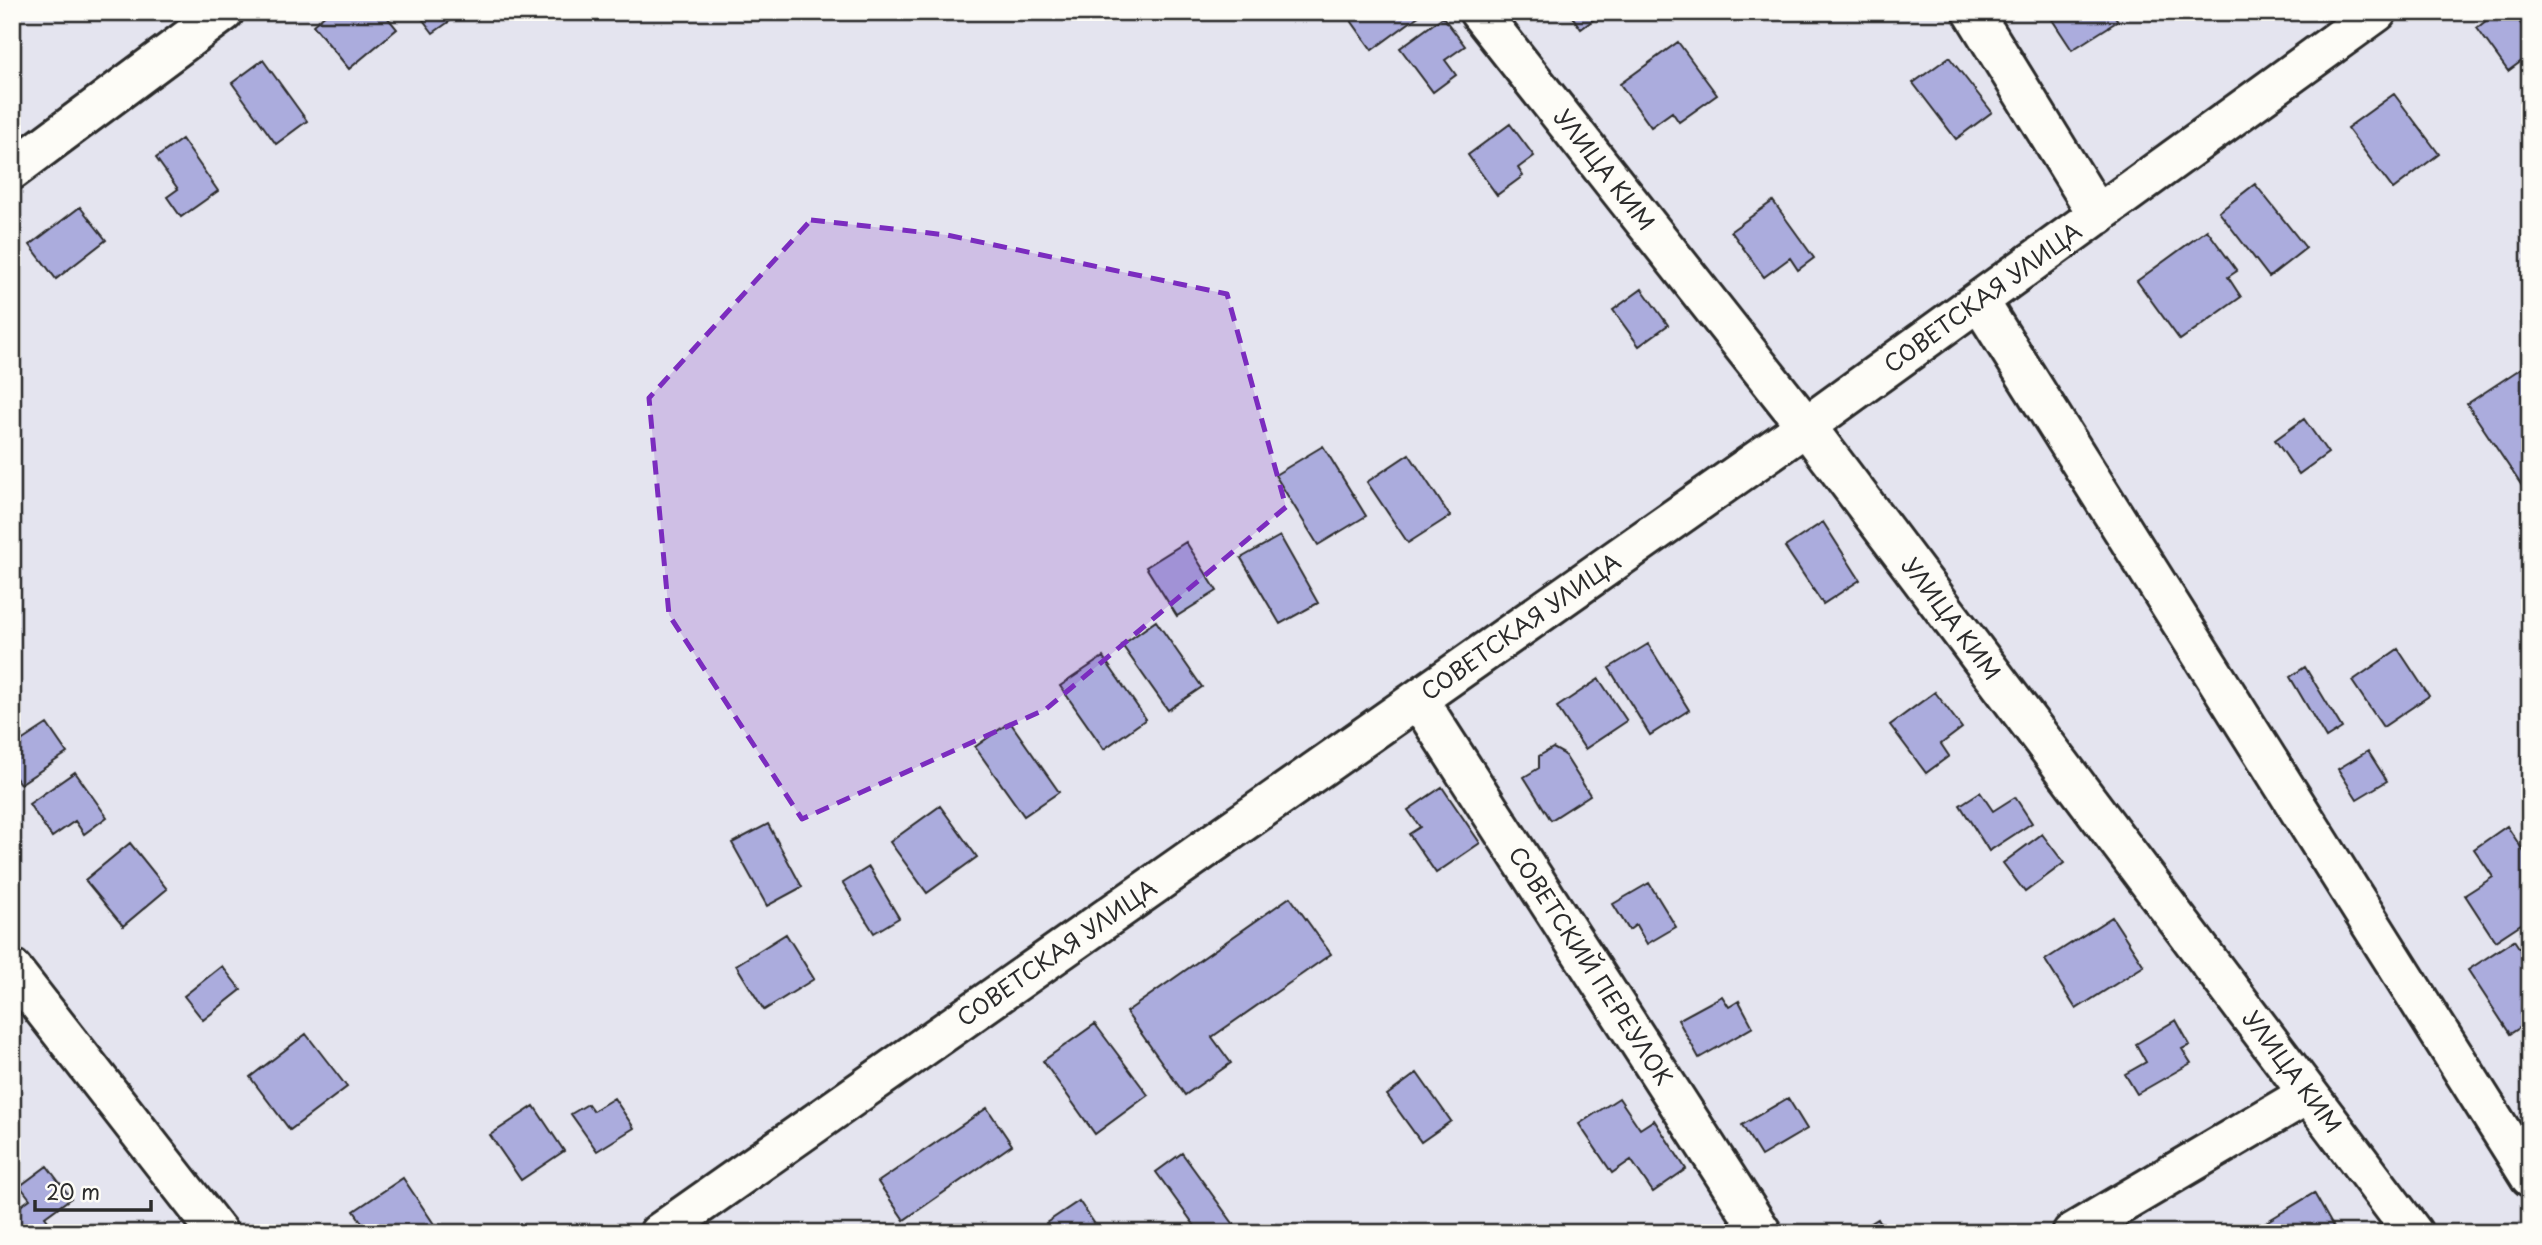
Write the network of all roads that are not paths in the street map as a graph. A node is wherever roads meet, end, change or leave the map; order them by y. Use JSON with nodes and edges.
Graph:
{"nodes":[{"id":1,"x":224,"y":12,"type":"edge"},
{"id":2,"x":1479,"y":12,"type":"edge"},
{"id":3,"x":1973,"y":12,"type":"edge"},
{"id":4,"x":2377,"y":12,"type":"edge"},
{"id":5,"x":12,"y":170,"type":"edge"},
{"id":6,"x":2098,"y":215,"type":"junction"},
{"id":7,"x":1979,"y":301,"type":"junction"},
{"id":8,"x":1806,"y":426,"type":"junction"},
{"id":9,"x":1418,"y":699,"type":"junction"},
{"id":10,"x":12,"y":969,"type":"edge"},
{"id":11,"x":2308,"y":1094,"type":"junction"},
{"id":12,"x":2530,"y":1177,"type":"edge"},
{"id":13,"x":218,"y":1233,"type":"edge"},
{"id":14,"x":659,"y":1233,"type":"edge"},
{"id":15,"x":1762,"y":1233,"type":"edge"},
{"id":16,"x":2072,"y":1233,"type":"edge"},
{"id":17,"x":2413,"y":1233,"type":"edge"}],
"edges":[{"from":1,"to":5,"type":"street"},
{"from":2,"to":8,"type":"street","name":"УЛИЦА КИМ"},
{"from":3,"to":6,"type":"street"},
{"from":4,"to":6,"type":"street","name":"СОВЕТСКАЯ УЛИЦА"},
{"from":6,"to":7,"type":"street","name":"СОВЕТСКАЯ УЛИЦА"},
{"from":7,"to":8,"type":"street","name":"СОВЕТСКАЯ УЛИЦА"},
{"from":7,"to":12,"type":"street"},
{"from":8,"to":9,"type":"street","name":"СОВЕТСКАЯ УЛИЦА"},
{"from":8,"to":11,"type":"street","name":"УЛИЦА КИМ"},
{"from":9,"to":14,"type":"street","name":"СОВЕТСКАЯ УЛИЦА"},
{"from":9,"to":15,"type":"street","name":"СОВЕТСКИЙ ПЕРЕУЛОК"},
{"from":10,"to":13,"type":"street"},
{"from":11,"to":16,"type":"street"},
{"from":11,"to":17,"type":"street","name":"УЛИЦА КИМ"}]}
